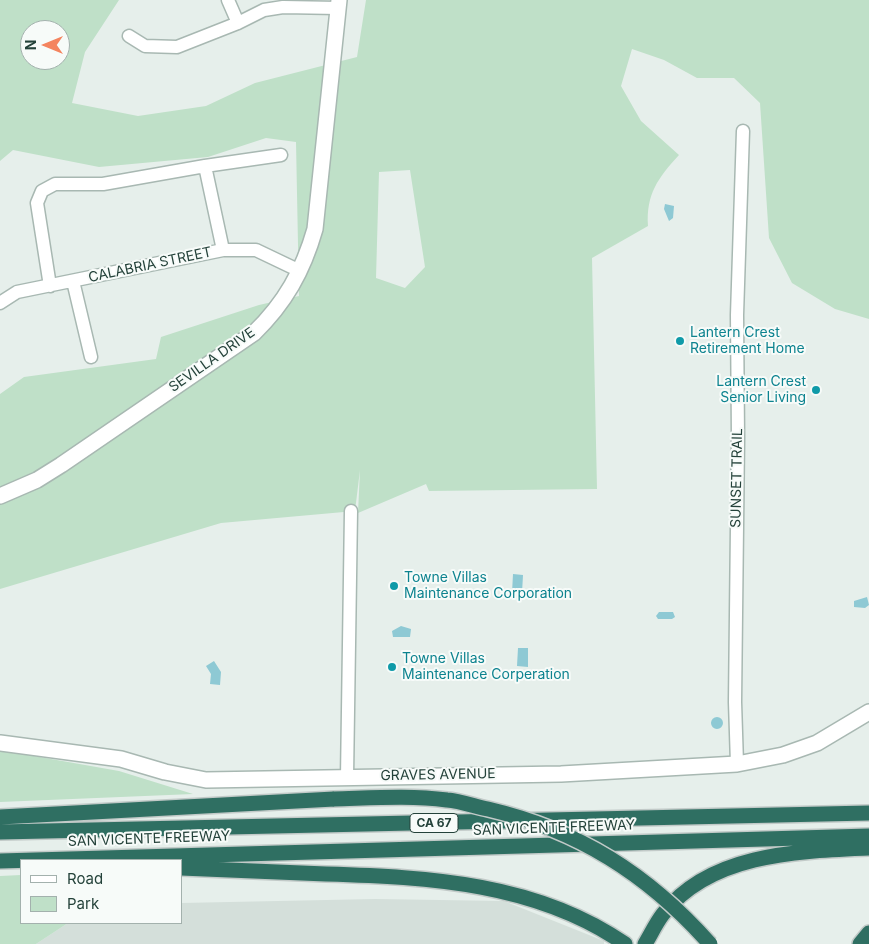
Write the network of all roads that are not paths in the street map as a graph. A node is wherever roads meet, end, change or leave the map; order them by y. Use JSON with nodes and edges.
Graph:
{"nodes":[{"id":1,"x":228,"y":0,"type":"edge"},
{"id":2,"x":339,"y":4,"type":"edge"},
{"id":3,"x":238,"y":23,"type":"junction"},
{"id":4,"x":129,"y":36,"type":"dead end"},
{"id":5,"x":743,"y":132,"type":"dead end"},
{"id":6,"x":281,"y":155,"type":"dead end"},
{"id":7,"x":205,"y":166,"type":"junction"},
{"id":8,"x":223,"y":250,"type":"junction"},
{"id":9,"x":300,"y":271,"type":"junction"},
{"id":10,"x":73,"y":281,"type":"junction"},
{"id":11,"x":50,"y":286,"type":"junction"},
{"id":12,"x":0,"y":303,"type":"edge"},
{"id":13,"x":91,"y":357,"type":"dead end"},
{"id":14,"x":0,"y":496,"type":"edge"},
{"id":15,"x":351,"y":511,"type":"dead end"},
{"id":16,"x":869,"y":712,"type":"edge"},
{"id":17,"x":0,"y":743,"type":"edge"},
{"id":18,"x":737,"y":764,"type":"junction"},
{"id":19,"x":347,"y":777,"type":"junction"},
{"id":20,"x":869,"y":813,"type":"edge"},
{"id":21,"x":0,"y":817,"type":"edge"},
{"id":22,"x":0,"y":832,"type":"edge"},
{"id":23,"x":869,"y":836,"type":"edge"},
{"id":24,"x":869,"y":848,"type":"edge"},
{"id":25,"x":98,"y":859,"type":"edge"},
{"id":26,"x":0,"y":861,"type":"edge"},
{"id":27,"x":20,"y":861,"type":"edge"},
{"id":28,"x":182,"y":868,"type":"edge"},
{"id":29,"x":869,"y":933,"type":"edge"},
{"id":30,"x":625,"y":944,"type":"edge"},
{"id":31,"x":645,"y":944,"type":"edge"},
{"id":32,"x":710,"y":944,"type":"edge"},
{"id":33,"x":860,"y":944,"type":"edge"}],
"edges":[{"from":1,"to":3,"type":"street"},
{"from":2,"to":3,"type":"street"},
{"from":2,"to":9,"type":"street","name":"SEVILLA DRIVE"},
{"from":3,"to":4,"type":"street"},
{"from":5,"to":18,"type":"street","name":"SUNSET TRAIL"},
{"from":6,"to":7,"type":"street"},
{"from":7,"to":8,"type":"street"},
{"from":7,"to":11,"type":"street"},
{"from":8,"to":9,"type":"street","name":"CALABRIA STREET"},
{"from":8,"to":10,"type":"street","name":"CALABRIA STREET"},
{"from":9,"to":14,"type":"street","name":"SEVILLA DRIVE"},
{"from":10,"to":11,"type":"street","name":"CALABRIA STREET"},
{"from":10,"to":13,"type":"street"},
{"from":11,"to":12,"type":"street","name":"CALABRIA STREET"},
{"from":15,"to":19,"type":"street"},
{"from":16,"to":18,"type":"street","name":"GRAVES AVENUE"},
{"from":17,"to":19,"type":"street","name":"GRAVES AVENUE"},
{"from":18,"to":19,"type":"street","name":"GRAVES AVENUE"},
{"from":20,"to":22,"type":"highway","name":"SAN VICENTE FREEWAY","number":"CA 67"},
{"from":21,"to":32,"type":"highway","bridge":true},
{"from":23,"to":25,"type":"highway","name":"SAN VICENTE FREEWAY","number":"CA 67"},
{"from":24,"to":31,"type":"highway"},
{"from":26,"to":27,"type":"highway","name":"SAN VICENTE FREEWAY","number":"CA 67"},
{"from":28,"to":30,"type":"highway"},
{"from":29,"to":33,"type":"highway"}]}
